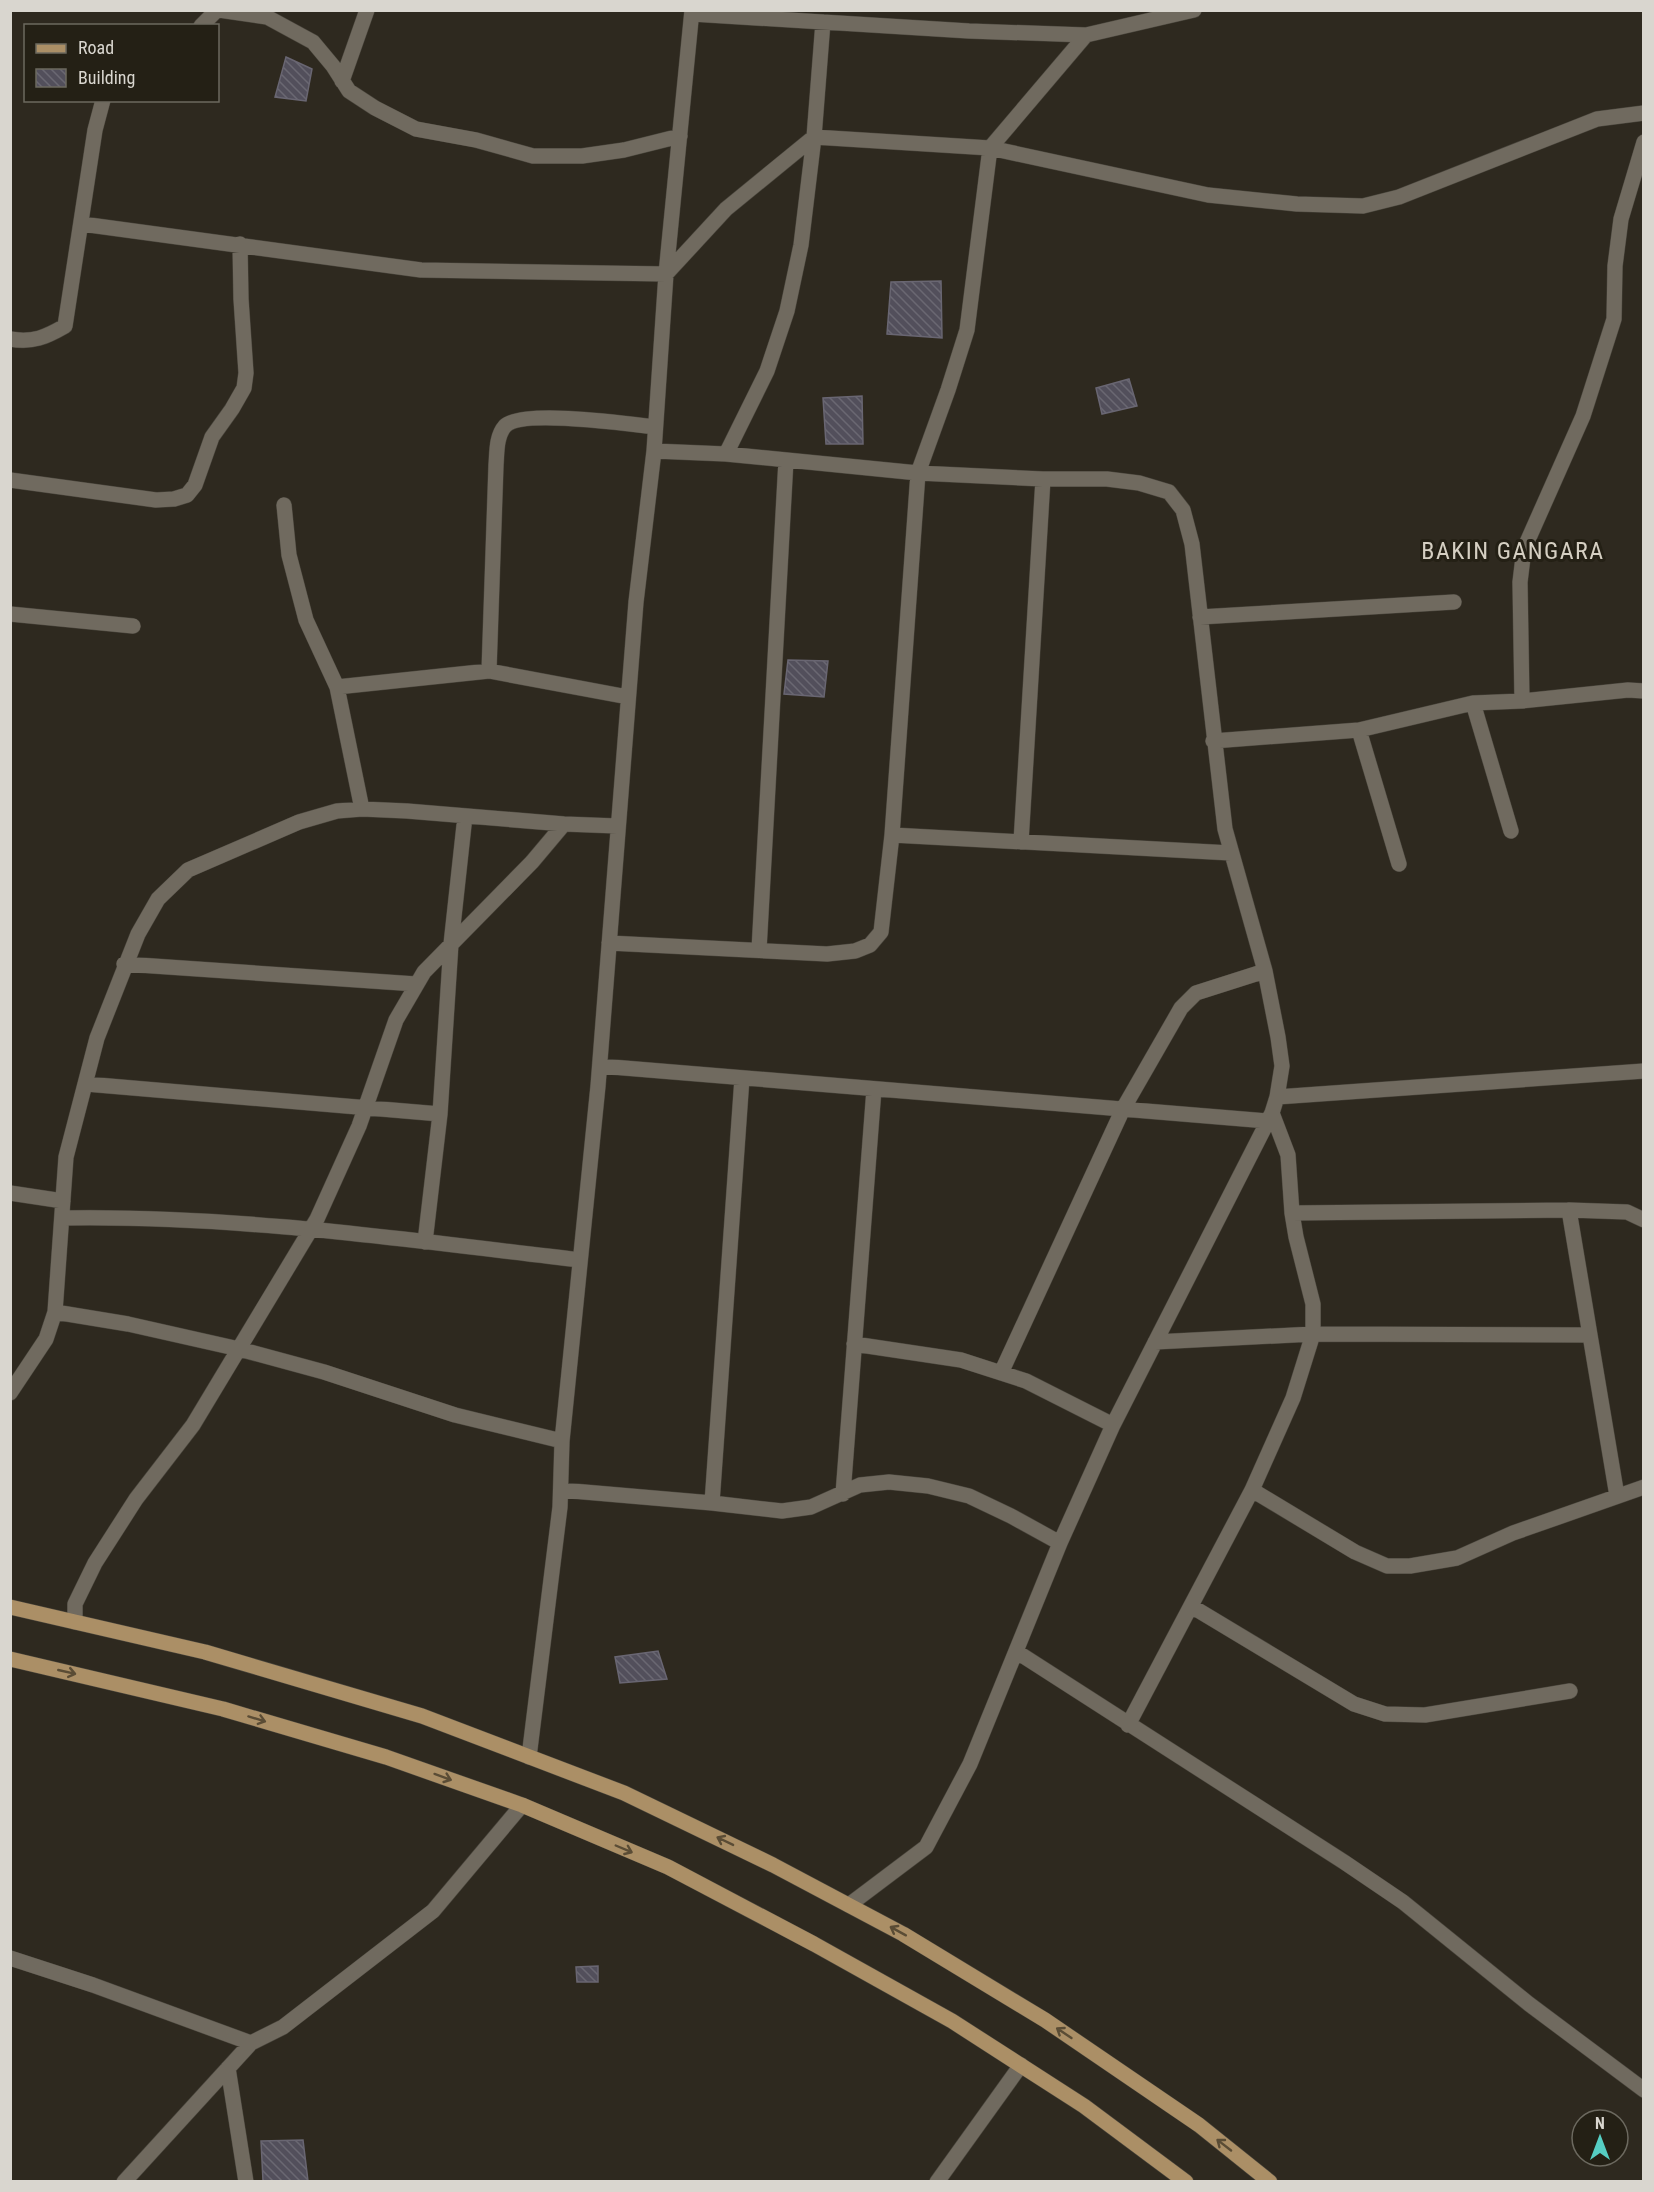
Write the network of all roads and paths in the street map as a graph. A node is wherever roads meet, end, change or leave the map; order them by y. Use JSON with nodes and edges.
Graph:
{"nodes":[{"id":1,"x":218,"y":10,"type":"edge"},
{"id":2,"x":366,"y":10,"type":"edge"},
{"id":3,"x":1194,"y":10,"type":"edge"},
{"id":4,"x":692,"y":12,"type":"edge"},
{"id":5,"x":1141,"y":17,"type":"edge"},
{"id":6,"x":823,"y":22,"type":"junction"},
{"id":7,"x":203,"y":24,"type":"edge"},
{"id":8,"x":1086,"y":35,"type":"junction"},
{"id":9,"x":342,"y":81,"type":"junction"},
{"id":10,"x":102,"y":102,"type":"edge"},
{"id":11,"x":1644,"y":113,"type":"edge"},
{"id":12,"x":680,"y":136,"type":"junction"},
{"id":13,"x":814,"y":137,"type":"junction"},
{"id":14,"x":990,"y":148,"type":"junction"},
{"id":15,"x":1642,"y":152,"type":"edge"},
{"id":16,"x":82,"y":224,"type":"junction"},
{"id":17,"x":240,"y":244,"type":"junction"},
{"id":18,"x":666,"y":274,"type":"junction"},
{"id":19,"x":10,"y":339,"type":"edge"},
{"id":20,"x":655,"y":427,"type":"junction"},
{"id":21,"x":654,"y":452,"type":"junction"},
{"id":22,"x":726,"y":454,"type":"junction"},
{"id":23,"x":786,"y":460,"type":"junction"},
{"id":24,"x":918,"y":473,"type":"junction"},
{"id":25,"x":1043,"y":479,"type":"junction"},
{"id":26,"x":10,"y":480,"type":"edge"},
{"id":27,"x":284,"y":506,"type":"dead end"},
{"id":28,"x":1454,"y":602,"type":"dead end"},
{"id":29,"x":10,"y":614,"type":"edge"},
{"id":30,"x":1200,"y":617,"type":"junction"},
{"id":31,"x":134,"y":626,"type":"dead end"},
{"id":32,"x":489,"y":671,"type":"junction"},
{"id":33,"x":337,"y":687,"type":"junction"},
{"id":34,"x":1644,"y":691,"type":"edge"},
{"id":35,"x":628,"y":698,"type":"junction"},
{"id":36,"x":1522,"y":701,"type":"junction"},
{"id":37,"x":1473,"y":703,"type":"junction"},
{"id":38,"x":1359,"y":730,"type":"junction"},
{"id":39,"x":1213,"y":741,"type":"junction"},
{"id":40,"x":362,"y":809,"type":"junction"},
{"id":41,"x":465,"y":816,"type":"junction"},
{"id":42,"x":564,"y":824,"type":"junction"},
{"id":43,"x":617,"y":826,"type":"junction"},
{"id":44,"x":1511,"y":831,"type":"dead end"},
{"id":45,"x":892,"y":835,"type":"junction"},
{"id":46,"x":1021,"y":842,"type":"junction"},
{"id":47,"x":1232,"y":853,"type":"junction"},
{"id":48,"x":1399,"y":864,"type":"dead end"},
{"id":49,"x":609,"y":943,"type":"junction"},
{"id":50,"x":451,"y":944,"type":"junction"},
{"id":51,"x":759,"y":950,"type":"junction"},
{"id":52,"x":124,"y":964,"type":"junction"},
{"id":53,"x":1265,"y":971,"type":"junction"},
{"id":54,"x":416,"y":984,"type":"junction"},
{"id":55,"x":600,"y":1066,"type":"junction"},
{"id":56,"x":1644,"y":1071,"type":"edge"},
{"id":57,"x":742,"y":1078,"type":"junction"},
{"id":58,"x":86,"y":1084,"type":"junction"},
{"id":59,"x":874,"y":1089,"type":"junction"},
{"id":60,"x":1278,"y":1097,"type":"junction"},
{"id":61,"x":365,"y":1108,"type":"junction"},
{"id":62,"x":1123,"y":1109,"type":"junction"},
{"id":63,"x":440,"y":1114,"type":"junction"},
{"id":64,"x":1269,"y":1117,"type":"junction"},
{"id":65,"x":10,"y":1193,"type":"edge"},
{"id":66,"x":63,"y":1201,"type":"junction"},
{"id":67,"x":1569,"y":1210,"type":"junction"},
{"id":68,"x":1292,"y":1213,"type":"junction"},
{"id":69,"x":62,"y":1218,"type":"junction"},
{"id":70,"x":1644,"y":1220,"type":"edge"},
{"id":71,"x":311,"y":1229,"type":"junction"},
{"id":72,"x":425,"y":1242,"type":"junction"},
{"id":73,"x":580,"y":1260,"type":"junction"},
{"id":74,"x":55,"y":1312,"type":"junction"},
{"id":75,"x":1313,"y":1334,"type":"junction"},
{"id":76,"x":1590,"y":1335,"type":"junction"},
{"id":77,"x":1155,"y":1342,"type":"junction"},
{"id":78,"x":854,"y":1344,"type":"junction"},
{"id":79,"x":239,"y":1349,"type":"junction"},
{"id":80,"x":1001,"y":1373,"type":"junction"},
{"id":81,"x":10,"y":1393,"type":"edge"},
{"id":82,"x":1113,"y":1425,"type":"junction"},
{"id":83,"x":562,"y":1441,"type":"junction"},
{"id":84,"x":1644,"y":1486,"type":"edge"},
{"id":85,"x":1251,"y":1490,"type":"junction"},
{"id":86,"x":561,"y":1491,"type":"junction"},
{"id":87,"x":843,"y":1494,"type":"junction"},
{"id":88,"x":1617,"y":1496,"type":"junction"},
{"id":89,"x":712,"y":1503,"type":"junction"},
{"id":90,"x":1060,"y":1543,"type":"junction"},
{"id":91,"x":1191,"y":1606,"type":"junction"},
{"id":92,"x":10,"y":1607,"type":"edge"},
{"id":93,"x":75,"y":1622,"type":"junction"},
{"id":94,"x":1017,"y":1652,"type":"junction"},
{"id":95,"x":10,"y":1659,"type":"edge"},
{"id":96,"x":1570,"y":1691,"type":"dead end"},
{"id":97,"x":1128,"y":1725,"type":"junction"},
{"id":98,"x":529,"y":1756,"type":"junction"},
{"id":99,"x":522,"y":1806,"type":"junction"},
{"id":100,"x":849,"y":1905,"type":"junction"},
{"id":101,"x":10,"y":1958,"type":"edge"},
{"id":102,"x":250,"y":2043,"type":"junction"},
{"id":103,"x":1021,"y":2065,"type":"junction"},
{"id":104,"x":228,"y":2068,"type":"junction"},
{"id":105,"x":1644,"y":2090,"type":"edge"},
{"id":106,"x":124,"y":2181,"type":"edge"},
{"id":107,"x":246,"y":2181,"type":"edge"},
{"id":108,"x":937,"y":2181,"type":"edge"},
{"id":109,"x":1186,"y":2181,"type":"edge"},
{"id":110,"x":1269,"y":2181,"type":"edge"}],
"edges":[{"from":1,"to":7,"type":"street"},
{"from":1,"to":9,"type":"street"},
{"from":2,"to":9,"type":"street"},
{"from":3,"to":5,"type":"street"},
{"from":4,"to":6,"type":"street"},
{"from":4,"to":12,"type":"street"},
{"from":5,"to":8,"type":"street"},
{"from":6,"to":8,"type":"street"},
{"from":6,"to":13,"type":"street"},
{"from":8,"to":14,"type":"street"},
{"from":9,"to":12,"type":"street"},
{"from":10,"to":16,"type":"street"},
{"from":11,"to":14,"type":"street"},
{"from":12,"to":18,"type":"street"},
{"from":13,"to":14,"type":"street"},
{"from":13,"to":18,"type":"street"},
{"from":13,"to":22,"type":"street"},
{"from":14,"to":24,"type":"street"},
{"from":15,"to":36,"type":"street"},
{"from":16,"to":17,"type":"street"},
{"from":16,"to":19,"type":"street"},
{"from":17,"to":18,"type":"street"},
{"from":17,"to":26,"type":"street"},
{"from":18,"to":20,"type":"street"},
{"from":20,"to":21,"type":"street"},
{"from":20,"to":32,"type":"street"},
{"from":21,"to":22,"type":"street"},
{"from":21,"to":35,"type":"street"},
{"from":22,"to":23,"type":"street"},
{"from":23,"to":24,"type":"street"},
{"from":23,"to":51,"type":"street"},
{"from":24,"to":25,"type":"street"},
{"from":24,"to":45,"type":"street"},
{"from":25,"to":30,"type":"street"},
{"from":25,"to":46,"type":"street"},
{"from":27,"to":33,"type":"street"},
{"from":28,"to":30,"type":"street"},
{"from":29,"to":31,"type":"street"},
{"from":30,"to":39,"type":"street"},
{"from":32,"to":33,"type":"street"},
{"from":32,"to":35,"type":"street"},
{"from":33,"to":40,"type":"street"},
{"from":34,"to":36,"type":"street"},
{"from":35,"to":43,"type":"street"},
{"from":36,"to":37,"type":"street"},
{"from":37,"to":38,"type":"street"},
{"from":37,"to":44,"type":"street"},
{"from":38,"to":39,"type":"street"},
{"from":38,"to":48,"type":"street"},
{"from":39,"to":47,"type":"street"},
{"from":40,"to":41,"type":"street"},
{"from":40,"to":52,"type":"street"},
{"from":41,"to":42,"type":"street"},
{"from":41,"to":50,"type":"street"},
{"from":42,"to":43,"type":"street"},
{"from":42,"to":50,"type":"street"},
{"from":43,"to":49,"type":"street"},
{"from":45,"to":46,"type":"street"},
{"from":45,"to":51,"type":"street"},
{"from":46,"to":47,"type":"street"},
{"from":47,"to":53,"type":"street"},
{"from":49,"to":51,"type":"street"},
{"from":49,"to":55,"type":"street"},
{"from":50,"to":54,"type":"street"},
{"from":50,"to":63,"type":"street"},
{"from":52,"to":54,"type":"street"},
{"from":52,"to":58,"type":"street"},
{"from":53,"to":60,"type":"street"},
{"from":53,"to":62,"type":"street"},
{"from":54,"to":61,"type":"street"},
{"from":55,"to":57,"type":"street"},
{"from":55,"to":73,"type":"street"},
{"from":56,"to":60,"type":"street"},
{"from":57,"to":59,"type":"street"},
{"from":57,"to":89,"type":"street"},
{"from":58,"to":61,"type":"street"},
{"from":58,"to":66,"type":"street"},
{"from":59,"to":62,"type":"street"},
{"from":59,"to":78,"type":"street"},
{"from":60,"to":64,"type":"street"},
{"from":61,"to":63,"type":"street"},
{"from":61,"to":71,"type":"street"},
{"from":62,"to":64,"type":"street"},
{"from":62,"to":80,"type":"street"},
{"from":63,"to":72,"type":"street"},
{"from":64,"to":68,"type":"street"},
{"from":64,"to":77,"type":"street"},
{"from":65,"to":66,"type":"street"},
{"from":66,"to":69,"type":"street"},
{"from":67,"to":68,"type":"street"},
{"from":67,"to":70,"type":"street"},
{"from":67,"to":76,"type":"street"},
{"from":68,"to":75,"type":"street"},
{"from":69,"to":71,"type":"street"},
{"from":69,"to":74,"type":"street"},
{"from":71,"to":72,"type":"street"},
{"from":71,"to":79,"type":"street"},
{"from":72,"to":73,"type":"street"},
{"from":73,"to":83,"type":"street"},
{"from":74,"to":79,"type":"street"},
{"from":74,"to":81,"type":"street"},
{"from":75,"to":76,"type":"street"},
{"from":75,"to":77,"type":"street"},
{"from":75,"to":85,"type":"street"},
{"from":76,"to":88,"type":"street"},
{"from":77,"to":82,"type":"street"},
{"from":78,"to":80,"type":"street"},
{"from":78,"to":87,"type":"street"},
{"from":79,"to":83,"type":"street"},
{"from":79,"to":93,"type":"street"},
{"from":80,"to":82,"type":"street"},
{"from":82,"to":90,"type":"street"},
{"from":83,"to":86,"type":"street"},
{"from":84,"to":88,"type":"street"},
{"from":85,"to":88,"type":"street"},
{"from":85,"to":91,"type":"street"},
{"from":86,"to":89,"type":"street"},
{"from":86,"to":98,"type":"street"},
{"from":87,"to":89,"type":"street"},
{"from":87,"to":90,"type":"street"},
{"from":90,"to":94,"type":"street"},
{"from":91,"to":96,"type":"street"},
{"from":91,"to":97,"type":"street"},
{"from":92,"to":93,"type":"main road"},
{"from":93,"to":98,"type":"main road"},
{"from":94,"to":97,"type":"street"},
{"from":94,"to":100,"type":"street"},
{"from":95,"to":99,"type":"main road","one_way":true},
{"from":97,"to":105,"type":"street"},
{"from":100,"to":98,"type":"main road","one_way":true},
{"from":99,"to":102,"type":"street"},
{"from":99,"to":103,"type":"main road","one_way":true},
{"from":110,"to":100,"type":"main road","one_way":true},
{"from":101,"to":102,"type":"street"},
{"from":102,"to":104,"type":"street"},
{"from":103,"to":108,"type":"street"},
{"from":103,"to":109,"type":"main road"},
{"from":104,"to":106,"type":"street"},
{"from":104,"to":107,"type":"street"}]}
